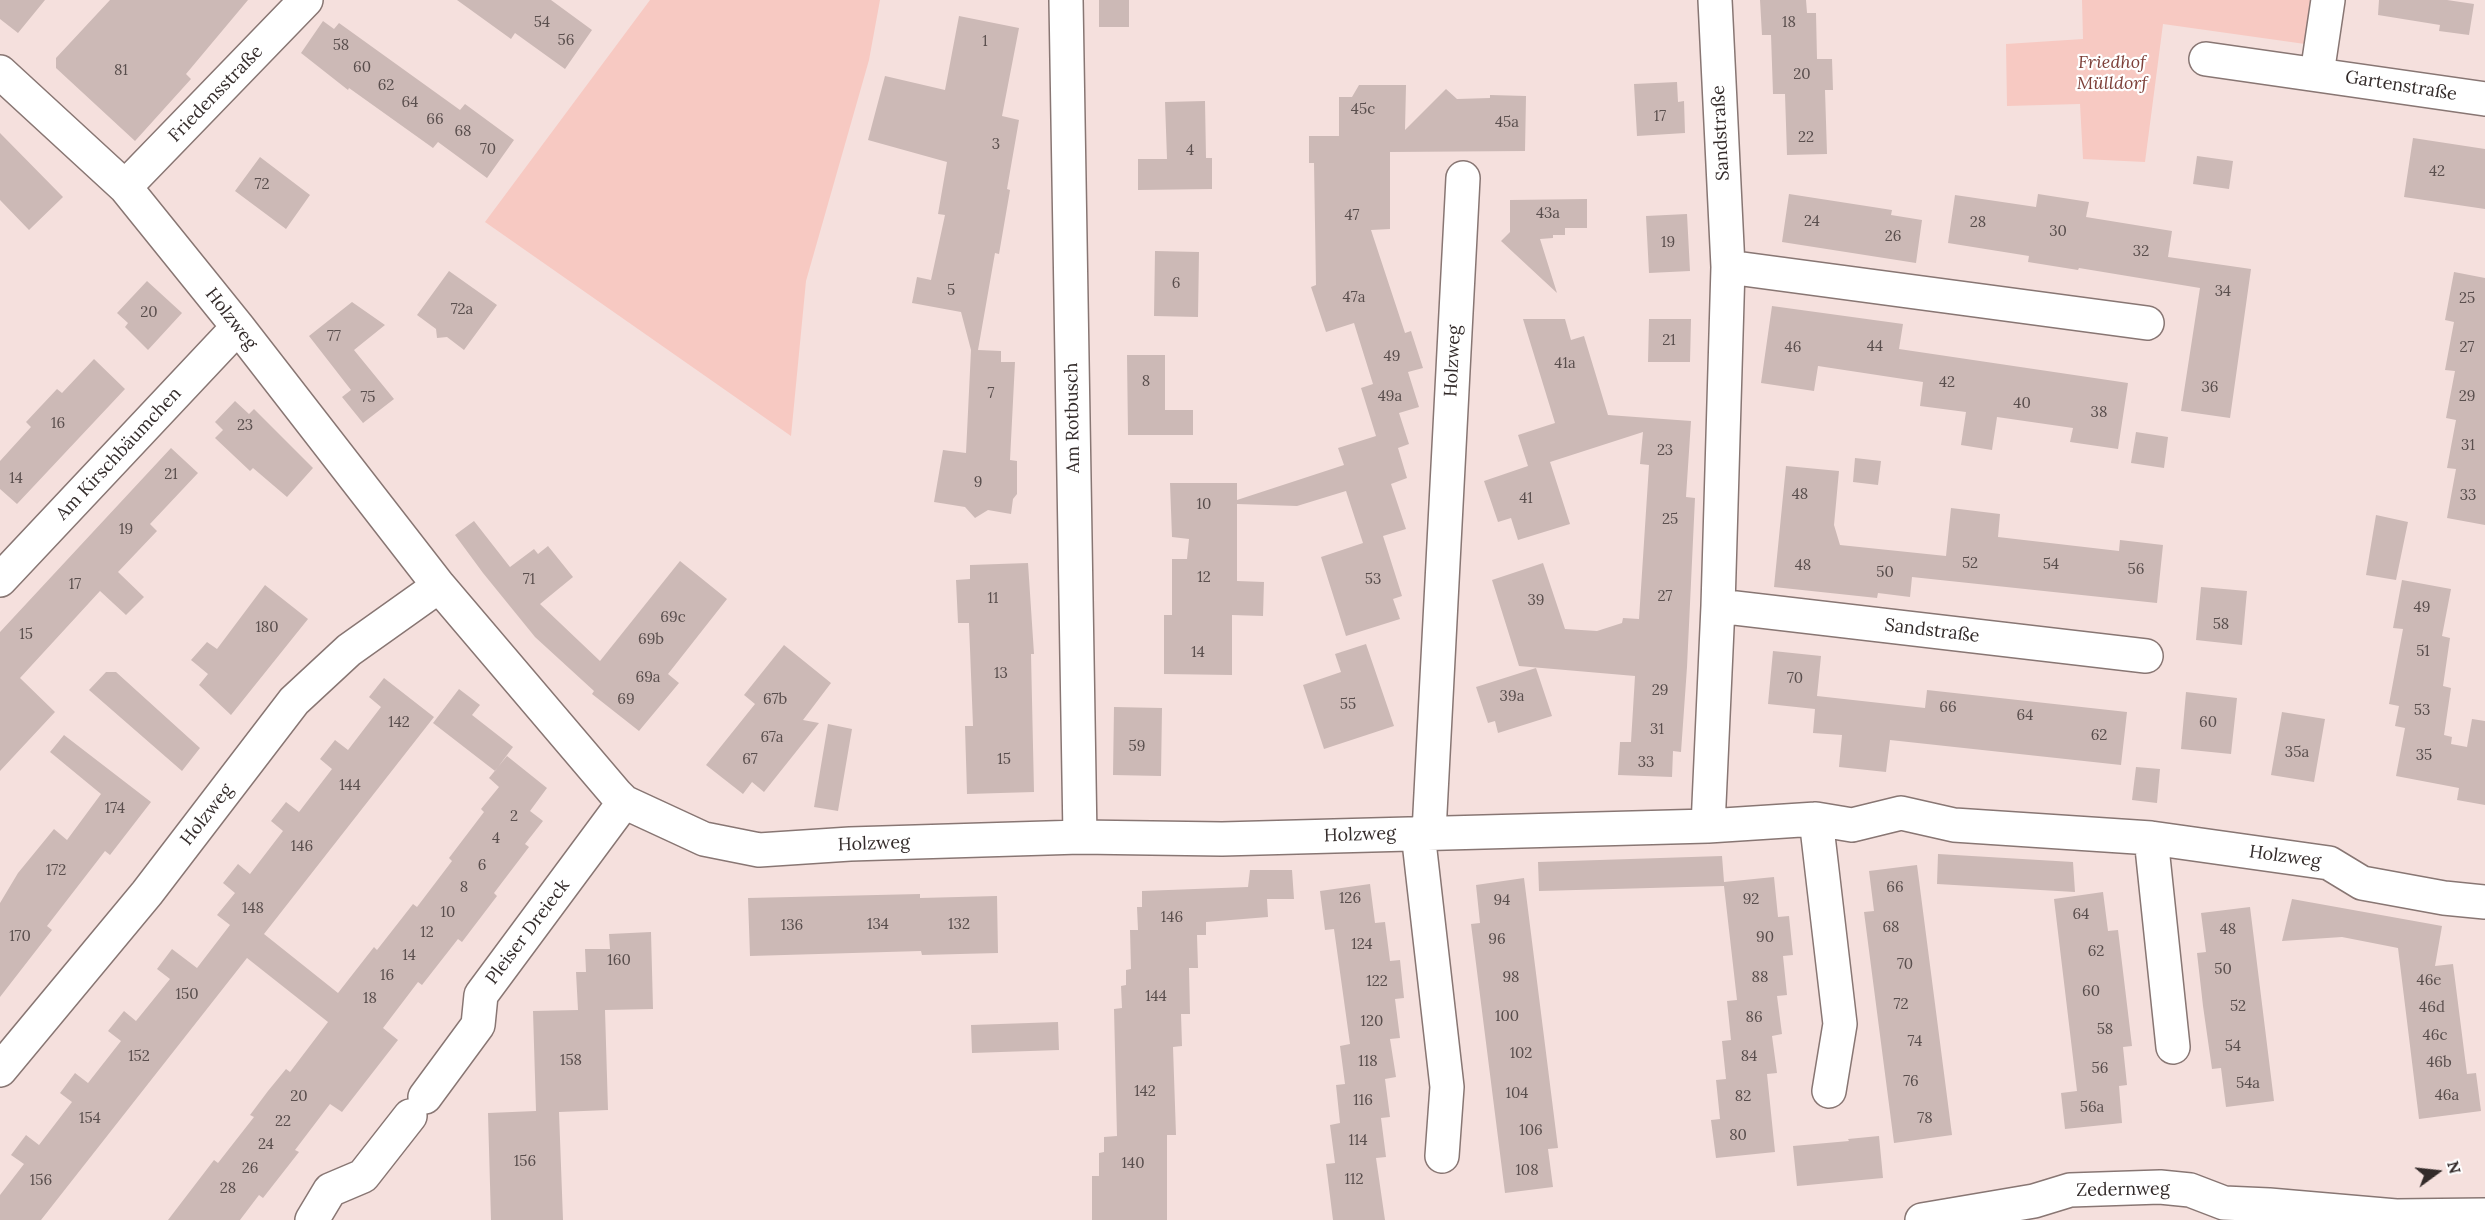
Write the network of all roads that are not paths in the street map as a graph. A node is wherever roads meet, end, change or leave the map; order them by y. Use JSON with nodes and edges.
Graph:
{"nodes":[{"id":1,"x":306,"y":0,"type":"edge"},
{"id":2,"x":1066,"y":0,"type":"edge"},
{"id":3,"x":1715,"y":0,"type":"edge"},
{"id":4,"x":2328,"y":0,"type":"edge"},
{"id":5,"x":2205,"y":59,"type":"dead end"},
{"id":6,"x":0,"y":72,"type":"edge"},
{"id":7,"x":2317,"y":74,"type":"junction"},
{"id":8,"x":2485,"y":99,"type":"edge"},
{"id":9,"x":1463,"y":178,"type":"dead end"},
{"id":10,"x":125,"y":187,"type":"junction"},
{"id":11,"x":1728,"y":267,"type":"junction"},
{"id":12,"x":2147,"y":323,"type":"dead end"},
{"id":13,"x":238,"y":327,"type":"junction"},
{"id":14,"x":0,"y":580,"type":"edge"},
{"id":15,"x":439,"y":586,"type":"junction"},
{"id":16,"x":1718,"y":606,"type":"junction"},
{"id":17,"x":2146,"y":656,"type":"dead end"},
{"id":18,"x":624,"y":802,"type":"junction"},
{"id":19,"x":1816,"y":819,"type":"junction"},
{"id":20,"x":1708,"y":826,"type":"junction"},
{"id":21,"x":1424,"y":832,"type":"junction"},
{"id":22,"x":1080,"y":837,"type":"junction"},
{"id":23,"x":2151,"y":838,"type":"junction"},
{"id":24,"x":2485,"y":902,"type":"edge"},
{"id":25,"x":2173,"y":1047,"type":"dead end"},
{"id":26,"x":0,"y":1070,"type":"edge"},
{"id":27,"x":1829,"y":1091,"type":"dead end"},
{"id":28,"x":1442,"y":1156,"type":"dead end"},
{"id":29,"x":2485,"y":1215,"type":"edge"},
{"id":30,"x":2396,"y":1218,"type":"edge"},
{"id":31,"x":312,"y":1220,"type":"edge"},
{"id":32,"x":1922,"y":1220,"type":"edge"}],
"edges":[{"from":1,"to":10,"type":"street","name":"Friedensstraße"},
{"from":2,"to":22,"type":"street","name":"Am Rotbusch"},
{"from":3,"to":11,"type":"street","name":"Sandstraße"},
{"from":4,"to":7,"type":"street"},
{"from":5,"to":7,"type":"street","name":"Gartenstraße"},
{"from":6,"to":10,"type":"street","name":"Holzweg"},
{"from":7,"to":8,"type":"street","name":"Gartenstraße"},
{"from":9,"to":21,"type":"street","name":"Holzweg"},
{"from":10,"to":13,"type":"street","name":"Holzweg"},
{"from":11,"to":12,"type":"street"},
{"from":11,"to":16,"type":"street","name":"Sandstraße"},
{"from":13,"to":14,"type":"street","name":"Am Kirschbäumchen"},
{"from":13,"to":15,"type":"street","name":"Holzweg"},
{"from":15,"to":18,"type":"street","name":"Holzweg"},
{"from":15,"to":26,"type":"street","name":"Holzweg"},
{"from":16,"to":17,"type":"street","name":"Sandstraße"},
{"from":16,"to":20,"type":"street","name":"Sandstraße"},
{"from":18,"to":22,"type":"street","name":"Holzweg"},
{"from":18,"to":31,"type":"street","name":"Pleiser Dreieck"},
{"from":19,"to":20,"type":"street","name":"Holzweg"},
{"from":19,"to":23,"type":"street","name":"Holzweg"},
{"from":19,"to":27,"type":"street"},
{"from":20,"to":21,"type":"street","name":"Holzweg"},
{"from":21,"to":22,"type":"street","name":"Holzweg"},
{"from":21,"to":28,"type":"street","name":"Holzweg"},
{"from":23,"to":24,"type":"street","name":"Holzweg"},
{"from":23,"to":25,"type":"street"},
{"from":29,"to":30,"type":"street","name":"Zedernweg"},
{"from":30,"to":32,"type":"street","name":"Zedernweg"}]}
